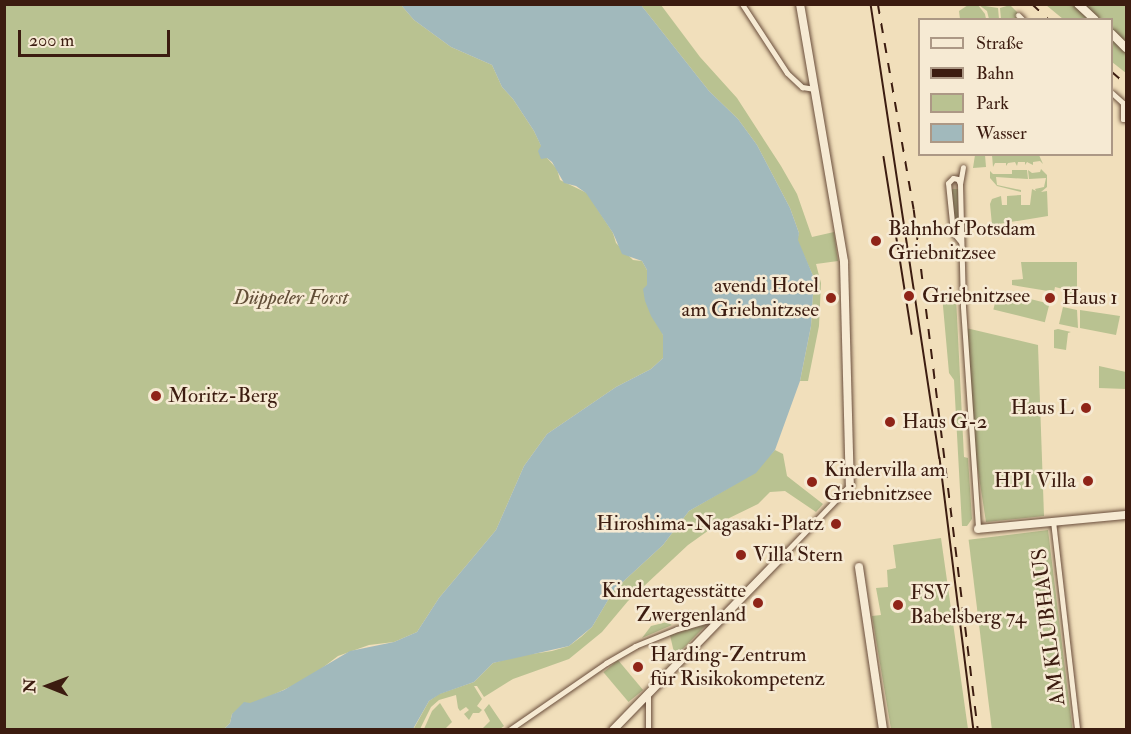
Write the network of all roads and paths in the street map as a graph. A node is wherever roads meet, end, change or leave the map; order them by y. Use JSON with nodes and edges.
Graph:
{"nodes":[{"id":1,"x":742,"y":4,"type":"edge"},
{"id":2,"x":800,"y":4,"type":"edge"},
{"id":3,"x":1078,"y":4,"type":"edge"},
{"id":4,"x":1093,"y":18,"type":"edge"},
{"id":5,"x":1113,"y":35,"type":"edge"},
{"id":6,"x":1126,"y":48,"type":"edge"},
{"id":7,"x":815,"y":89,"type":"junction"},
{"id":8,"x":1113,"y":94,"type":"edge"},
{"id":9,"x":1126,"y":119,"type":"edge"},
{"id":10,"x":963,"y":167,"type":"dead end"},
{"id":11,"x":960,"y":184,"type":"junction"},
{"id":12,"x":962,"y":242,"type":"junction"},
{"id":13,"x":850,"y":486,"type":"joint"},
{"id":14,"x":1126,"y":515,"type":"edge"},
{"id":15,"x":1053,"y":522,"type":"junction"},
{"id":16,"x":978,"y":529,"type":"joint"},
{"id":17,"x":784,"y":553,"type":"joint"},
{"id":18,"x":859,"y":567,"type":"dead end"},
{"id":19,"x":716,"y":623,"type":"junction"},
{"id":20,"x":648,"y":694,"type":"junction"},
{"id":21,"x":509,"y":729,"type":"edge"},
{"id":22,"x":613,"y":729,"type":"edge"},
{"id":23,"x":648,"y":729,"type":"edge"},
{"id":24,"x":883,"y":729,"type":"edge"},
{"id":25,"x":1077,"y":729,"type":"edge"}],
"edges":[{"from":1,"to":7,"type":"street"},
{"from":2,"to":7,"type":"street"},
{"from":3,"to":4,"type":"street"},
{"from":5,"to":6,"type":"street"},
{"from":7,"to":13,"type":"street"},
{"from":8,"to":9,"type":"street"},
{"from":10,"to":11,"type":"street"},
{"from":11,"to":12,"type":"street"},
{"from":11,"to":12,"type":"street"},
{"from":12,"to":16,"type":"street"},
{"from":13,"to":17,"type":"street"},
{"from":14,"to":15,"type":"street"},
{"from":15,"to":16,"type":"street"},
{"from":15,"to":25,"type":"street","name":"AM KLUBHAUS"},
{"from":17,"to":19,"type":"street"},
{"from":18,"to":24,"type":"street"},
{"from":19,"to":20,"type":"street"},
{"from":19,"to":21,"type":"street"},
{"from":20,"to":22,"type":"street"},
{"from":20,"to":23,"type":"street"}]}
